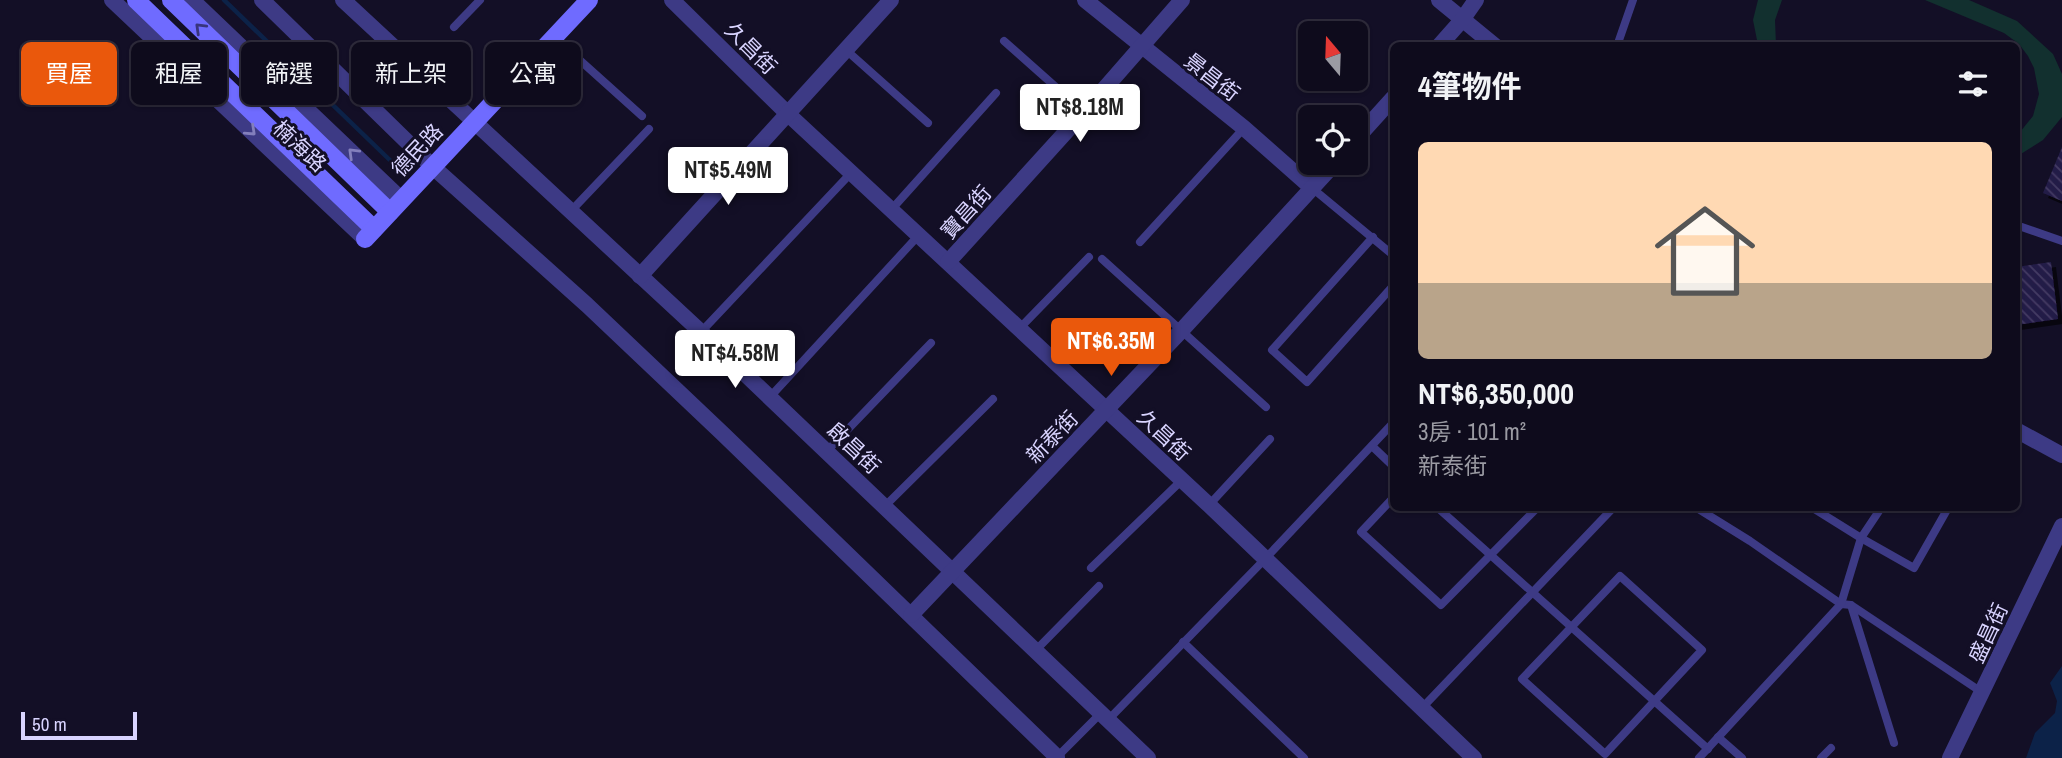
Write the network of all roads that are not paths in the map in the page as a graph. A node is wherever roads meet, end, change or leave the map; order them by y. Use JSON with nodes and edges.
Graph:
{"nodes":[{"id":1,"x":112,"y":0,"type":"edge"},
{"id":2,"x":136,"y":0,"type":"edge"},
{"id":3,"x":171,"y":0,"type":"edge"},
{"id":4,"x":192,"y":0,"type":"edge"},
{"id":5,"x":262,"y":0,"type":"edge"},
{"id":6,"x":343,"y":0,"type":"edge"},
{"id":7,"x":480,"y":0,"type":"edge"},
{"id":8,"x":589,"y":0,"type":"edge"},
{"id":9,"x":672,"y":0,"type":"edge"},
{"id":10,"x":891,"y":0,"type":"edge"},
{"id":11,"x":1085,"y":0,"type":"edge"},
{"id":12,"x":1182,"y":0,"type":"edge"},
{"id":13,"x":1439,"y":0,"type":"edge"},
{"id":14,"x":1476,"y":0,"type":"edge"},
{"id":15,"x":1633,"y":0,"type":"edge"},
{"id":16,"x":1462,"y":20,"type":"junction"},
{"id":17,"x":454,"y":27,"type":"dead end"},
{"id":18,"x":554,"y":37,"type":"junction"},
{"id":19,"x":1004,"y":41,"type":"dead end"},
{"id":20,"x":1443,"y":42,"type":"edge"},
{"id":21,"x":1489,"y":42,"type":"edge"},
{"id":22,"x":1617,"y":42,"type":"edge"},
{"id":23,"x":1141,"y":47,"type":"junction"},
{"id":24,"x":846,"y":50,"type":"junction"},
{"id":25,"x":996,"y":93,"type":"dead end"},
{"id":26,"x":1390,"y":101,"type":"edge"},
{"id":27,"x":1084,"y":113,"type":"junction"},
{"id":28,"x":788,"y":114,"type":"junction"},
{"id":29,"x":642,"y":116,"type":"dead end"},
{"id":30,"x":474,"y":123,"type":"junction"},
{"id":31,"x":928,"y":123,"type":"dead end"},
{"id":32,"x":1368,"y":126,"type":"edge"},
{"id":33,"x":1244,"y":128,"type":"junction"},
{"id":34,"x":649,"y":129,"type":"dead end"},
{"id":35,"x":433,"y":167,"type":"junction"},
{"id":36,"x":851,"y":173,"type":"junction"},
{"id":37,"x":1324,"y":175,"type":"edge"},
{"id":38,"x":1312,"y":188,"type":"junction"},
{"id":39,"x":396,"y":206,"type":"junction"},
{"id":40,"x":891,"y":210,"type":"junction"},
{"id":41,"x":570,"y":212,"type":"junction"},
{"id":42,"x":2020,"y":226,"type":"edge"},
{"id":43,"x":369,"y":234,"type":"junction"},
{"id":44,"x":918,"y":236,"type":"junction"},
{"id":45,"x":1373,"y":237,"type":"junction"},
{"id":46,"x":2059,"y":240,"type":"edge"},
{"id":47,"x":1140,"y":242,"type":"dead end"},
{"id":48,"x":1390,"y":250,"type":"edge"},
{"id":49,"x":2062,"y":250,"type":"edge"},
{"id":50,"x":1089,"y":257,"type":"dead end"},
{"id":51,"x":1102,"y":259,"type":"dead end"},
{"id":52,"x":948,"y":262,"type":"junction"},
{"id":53,"x":640,"y":276,"type":"junction"},
{"id":54,"x":1390,"y":289,"type":"edge"},
{"id":55,"x":1018,"y":330,"type":"junction"},
{"id":56,"x":1181,"y":331,"type":"junction"},
{"id":57,"x":701,"y":332,"type":"junction"},
{"id":58,"x":931,"y":343,"type":"dead end"},
{"id":59,"x":770,"y":397,"type":"junction"},
{"id":60,"x":993,"y":399,"type":"dead end"},
{"id":61,"x":1266,"y":407,"type":"dead end"},
{"id":62,"x":1106,"y":410,"type":"junction"},
{"id":63,"x":1390,"y":426,"type":"edge"},
{"id":64,"x":2020,"y":432,"type":"edge"},
{"id":65,"x":1270,"y":439,"type":"dead end"},
{"id":66,"x":1372,"y":446,"type":"junction"},
{"id":67,"x":827,"y":451,"type":"junction"},
{"id":68,"x":2062,"y":455,"type":"edge"},
{"id":69,"x":1390,"y":463,"type":"edge"},
{"id":70,"x":1182,"y":480,"type":"junction"},
{"id":71,"x":1390,"y":501,"type":"edge"},
{"id":72,"x":1209,"y":505,"type":"junction"},
{"id":73,"x":885,"y":506,"type":"junction"},
{"id":74,"x":1441,"y":511,"type":"edge"},
{"id":75,"x":1534,"y":511,"type":"edge"},
{"id":76,"x":1610,"y":511,"type":"edge"},
{"id":77,"x":1702,"y":511,"type":"edge"},
{"id":78,"x":1818,"y":511,"type":"edge"},
{"id":79,"x":1879,"y":511,"type":"edge"},
{"id":80,"x":1946,"y":511,"type":"edge"},
{"id":81,"x":2062,"y":526,"type":"edge"},
{"id":82,"x":1861,"y":538,"type":"junction"},
{"id":83,"x":1490,"y":555,"type":"junction"},
{"id":84,"x":1265,"y":559,"type":"junction"},
{"id":85,"x":1091,"y":568,"type":"dead end"},
{"id":86,"x":953,"y":571,"type":"junction"},
{"id":87,"x":1099,"y":586,"type":"dead end"},
{"id":88,"x":1532,"y":593,"type":"junction"},
{"id":89,"x":1846,"y":605,"type":"junction"},
{"id":90,"x":912,"y":615,"type":"junction"},
{"id":91,"x":1572,"y":626,"type":"junction"},
{"id":92,"x":1183,"y":642,"type":"junction"},
{"id":93,"x":1036,"y":650,"type":"junction"},
{"id":94,"x":1983,"y":693,"type":"junction"},
{"id":95,"x":1655,"y":701,"type":"junction"},
{"id":96,"x":1421,"y":709,"type":"junction"},
{"id":97,"x":1104,"y":716,"type":"junction"},
{"id":98,"x":1718,"y":737,"type":"junction"},
{"id":99,"x":1894,"y":743,"type":"dead end"},
{"id":100,"x":1707,"y":748,"type":"junction"},
{"id":101,"x":1831,"y":748,"type":"dead end"},
{"id":102,"x":1058,"y":757,"type":"edge"},
{"id":103,"x":1148,"y":758,"type":"edge"},
{"id":104,"x":1304,"y":758,"type":"edge"},
{"id":105,"x":1474,"y":758,"type":"edge"},
{"id":106,"x":1699,"y":758,"type":"edge"},
{"id":107,"x":1742,"y":758,"type":"edge"},
{"id":108,"x":1821,"y":758,"type":"edge"},
{"id":109,"x":1950,"y":758,"type":"edge"}],
"edges":[{"from":1,"to":43,"type":"street","name":"楠海路","one_way":true},
{"from":2,"to":43,"type":"street","name":"楠海路"},
{"from":39,"to":3,"type":"street","name":"楠海路","one_way":true},
{"from":39,"to":4,"type":"street","name":"楠海路","one_way":true},
{"from":5,"to":35,"type":"street"},
{"from":6,"to":30,"type":"street","name":"啟昌街"},
{"from":7,"to":17,"type":"lane"},
{"from":8,"to":18,"type":"street","name":"德民路"},
{"from":9,"to":28,"type":"street","name":"久昌街"},
{"from":10,"to":24,"type":"street"},
{"from":11,"to":23,"type":"street","name":"景昌街"},
{"from":12,"to":23,"type":"street","name":"寶昌街"},
{"from":13,"to":16,"type":"street"},
{"from":14,"to":16,"type":"street"},
{"from":15,"to":22,"type":"lane"},
{"from":16,"to":20,"type":"street"},
{"from":16,"to":21,"type":"street"},
{"from":18,"to":29,"type":"lane"},
{"from":18,"to":30,"type":"street","name":"德民路"},
{"from":19,"to":27,"type":"lane"},
{"from":23,"to":27,"type":"street","name":"寶昌街"},
{"from":23,"to":33,"type":"street","name":"景昌街"},
{"from":24,"to":28,"type":"street"},
{"from":24,"to":31,"type":"lane"},
{"from":25,"to":40,"type":"lane"},
{"from":26,"to":32,"type":"street"},
{"from":27,"to":52,"type":"street","name":"寶昌街"},
{"from":28,"to":36,"type":"street","name":"久昌街"},
{"from":28,"to":53,"type":"street"},
{"from":30,"to":35,"type":"street","name":"德民路"},
{"from":30,"to":41,"type":"street","name":"啟昌街"},
{"from":33,"to":38,"type":"street","name":"景昌街"},
{"from":33,"to":47,"type":"lane"},
{"from":34,"to":41,"type":"lane"},
{"from":35,"to":39,"type":"street","name":"德民路"},
{"from":35,"to":90,"type":"street"},
{"from":36,"to":40,"type":"street","name":"久昌街"},
{"from":36,"to":57,"type":"lane"},
{"from":37,"to":38,"type":"street","name":"新泰街"},
{"from":38,"to":45,"type":"lane"},
{"from":38,"to":56,"type":"street","name":"新泰街"},
{"from":39,"to":43,"type":"street","name":"德民路"},
{"from":40,"to":44,"type":"street","name":"久昌街"},
{"from":41,"to":53,"type":"street","name":"啟昌街"},
{"from":42,"to":46,"type":"lane"},
{"from":44,"to":52,"type":"street","name":"久昌街"},
{"from":44,"to":59,"type":"lane"},
{"from":45,"to":48,"type":"lane"},
{"from":45,"to":54,"type":"lane"},
{"from":46,"to":49,"type":"lane"},
{"from":50,"to":55,"type":"lane"},
{"from":51,"to":56,"type":"lane"},
{"from":52,"to":55,"type":"street","name":"久昌街"},
{"from":53,"to":57,"type":"street","name":"啟昌街"},
{"from":55,"to":62,"type":"street","name":"久昌街"},
{"from":56,"to":61,"type":"lane"},
{"from":56,"to":62,"type":"street","name":"新泰街"},
{"from":57,"to":59,"type":"street","name":"啟昌街"},
{"from":58,"to":67,"type":"lane"},
{"from":59,"to":67,"type":"street","name":"啟昌街"},
{"from":60,"to":73,"type":"lane"},
{"from":62,"to":70,"type":"street","name":"久昌街"},
{"from":62,"to":86,"type":"street","name":"新泰街"},
{"from":63,"to":66,"type":"lane"},
{"from":64,"to":68,"type":"street"},
{"from":65,"to":72,"type":"lane"},
{"from":66,"to":69,"type":"lane"},
{"from":66,"to":84,"type":"lane"},
{"from":67,"to":73,"type":"street","name":"啟昌街"},
{"from":70,"to":72,"type":"street","name":"久昌街"},
{"from":70,"to":85,"type":"lane"},
{"from":71,"to":83,"type":"lane"},
{"from":72,"to":84,"type":"street","name":"久昌街"},
{"from":73,"to":86,"type":"street","name":"啟昌街"},
{"from":74,"to":83,"type":"lane"},
{"from":75,"to":83,"type":"lane"},
{"from":76,"to":88,"type":"lane"},
{"from":77,"to":89,"type":"lane"},
{"from":78,"to":82,"type":"lane"},
{"from":79,"to":82,"type":"lane"},
{"from":80,"to":82,"type":"lane"},
{"from":81,"to":94,"type":"street","name":"盛昌街"},
{"from":82,"to":89,"type":"lane"},
{"from":83,"to":88,"type":"lane"},
{"from":84,"to":92,"type":"lane"},
{"from":84,"to":96,"type":"street","name":"久昌街"},
{"from":86,"to":90,"type":"street","name":"新泰街"},
{"from":86,"to":93,"type":"street","name":"啟昌街"},
{"from":87,"to":93,"type":"lane"},
{"from":88,"to":91,"type":"lane"},
{"from":88,"to":96,"type":"lane"},
{"from":89,"to":94,"type":"lane"},
{"from":89,"to":98,"type":"lane"},
{"from":89,"to":99,"type":"lane"},
{"from":90,"to":102,"type":"street"},
{"from":91,"to":95,"type":"lane"},
{"from":91,"to":95,"type":"lane"},
{"from":91,"to":95,"type":"lane"},
{"from":92,"to":97,"type":"lane"},
{"from":92,"to":104,"type":"lane"},
{"from":93,"to":97,"type":"street","name":"啟昌街"},
{"from":94,"to":109,"type":"street","name":"盛昌街"},
{"from":95,"to":100,"type":"lane"},
{"from":96,"to":105,"type":"street","name":"久昌街"},
{"from":97,"to":102,"type":"lane"},
{"from":97,"to":103,"type":"street","name":"啟昌街"},
{"from":98,"to":100,"type":"lane"},
{"from":98,"to":107,"type":"lane"},
{"from":100,"to":106,"type":"lane"},
{"from":101,"to":108,"type":"lane"}]}
